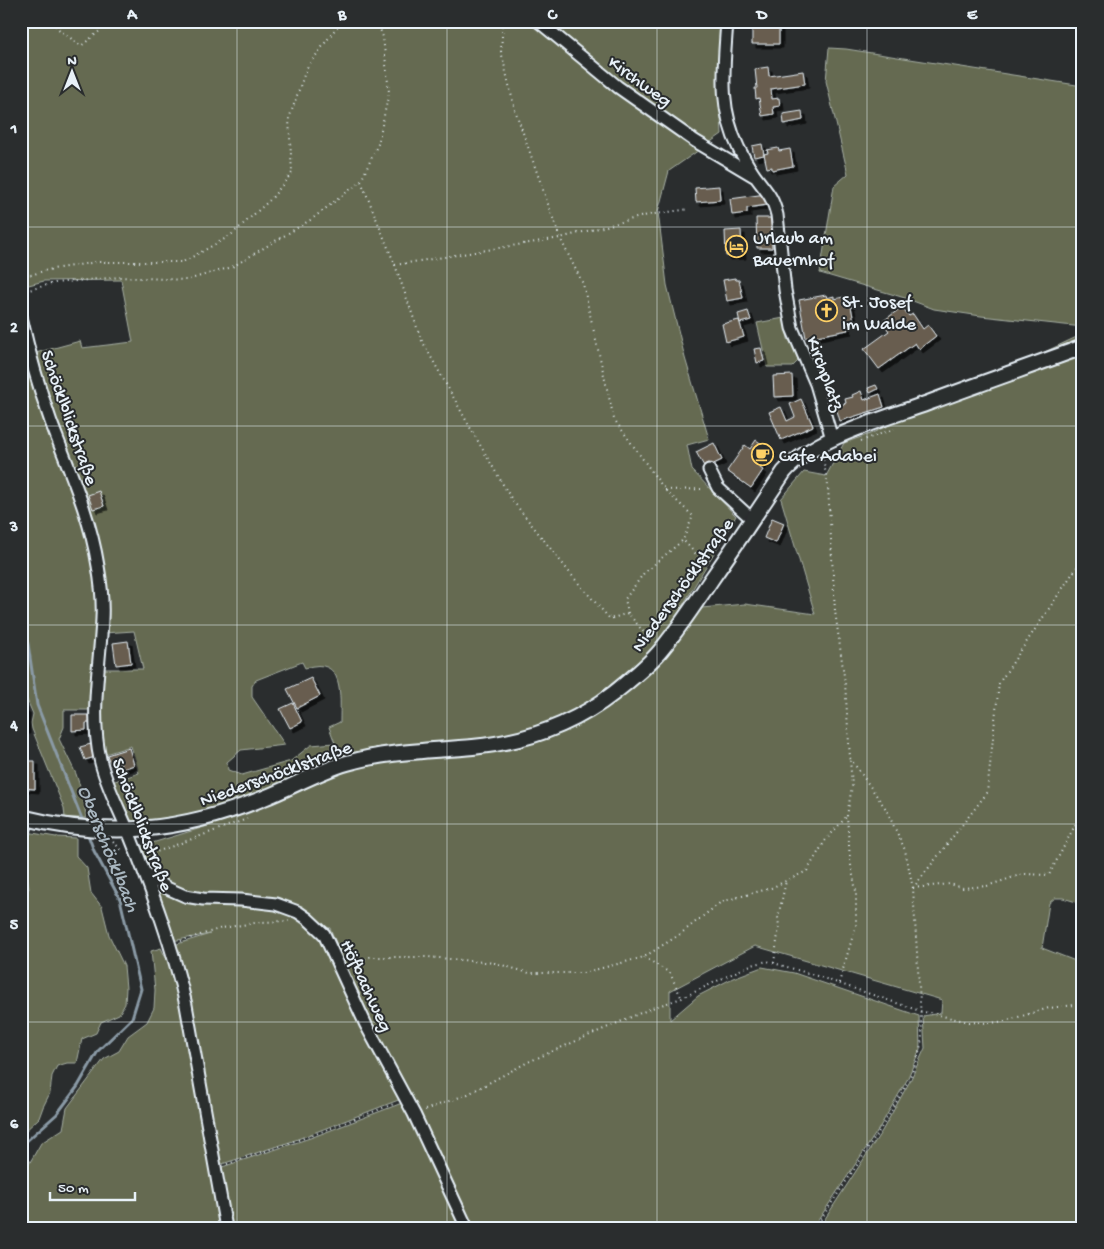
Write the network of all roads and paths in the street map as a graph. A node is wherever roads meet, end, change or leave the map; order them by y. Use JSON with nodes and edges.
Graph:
{"nodes":[{"id":1,"x":53,"y":21,"type":"edge"},
{"id":2,"x":103,"y":21,"type":"edge"},
{"id":3,"x":342,"y":21,"type":"edge"},
{"id":4,"x":377,"y":21,"type":"edge"},
{"id":5,"x":503,"y":21,"type":"edge"},
{"id":6,"x":538,"y":21,"type":"edge"},
{"id":7,"x":727,"y":21,"type":"edge"},
{"id":8,"x":739,"y":148,"type":"junction"},
{"id":9,"x":728,"y":161,"type":"junction"},
{"id":10,"x":755,"y":176,"type":"junction"},
{"id":11,"x":361,"y":181,"type":"junction"},
{"id":12,"x":689,"y":209,"type":"dead end"},
{"id":13,"x":560,"y":238,"type":"junction"},
{"id":14,"x":395,"y":265,"type":"junction"},
{"id":15,"x":21,"y":278,"type":"edge"},
{"id":16,"x":21,"y":292,"type":"edge"},
{"id":17,"x":21,"y":317,"type":"edge"},
{"id":18,"x":1083,"y":347,"type":"edge"},
{"id":19,"x":832,"y":439,"type":"junction"},
{"id":20,"x":822,"y":452,"type":"dead end"},
{"id":21,"x":708,"y":470,"type":"dead end"},
{"id":22,"x":718,"y":488,"type":"junction"},
{"id":23,"x":665,"y":490,"type":"junction"},
{"id":24,"x":752,"y":519,"type":"junction"},
{"id":25,"x":683,"y":540,"type":"junction"},
{"id":26,"x":1083,"y":558,"type":"edge"},
{"id":27,"x":715,"y":574,"type":"junction"},
{"id":28,"x":628,"y":613,"type":"junction"},
{"id":29,"x":660,"y":652,"type":"junction"},
{"id":30,"x":850,"y":758,"type":"junction"},
{"id":31,"x":1083,"y":810,"type":"edge"},
{"id":32,"x":255,"y":816,"type":"dead end"},
{"id":33,"x":847,"y":816,"type":"junction"},
{"id":34,"x":24,"y":821,"type":"edge"},
{"id":35,"x":127,"y":830,"type":"junction"},
{"id":36,"x":112,"y":841,"type":"dead end"},
{"id":37,"x":138,"y":859,"type":"junction"},
{"id":38,"x":144,"y":872,"type":"junction"},
{"id":39,"x":786,"y":880,"type":"junction"},
{"id":40,"x":913,"y":888,"type":"junction"},
{"id":41,"x":288,"y":921,"type":"dead end"},
{"id":42,"x":169,"y":945,"type":"junction"},
{"id":43,"x":644,"y":957,"type":"junction"},
{"id":44,"x":774,"y":963,"type":"junction"},
{"id":45,"x":341,"y":970,"type":"junction"},
{"id":46,"x":839,"y":983,"type":"junction"},
{"id":47,"x":682,"y":998,"type":"junction"},
{"id":48,"x":1083,"y":1004,"type":"edge"},
{"id":49,"x":920,"y":1011,"type":"junction"},
{"id":50,"x":405,"y":1099,"type":"junction"},
{"id":51,"x":414,"y":1114,"type":"junction"},
{"id":52,"x":215,"y":1168,"type":"junction"},
{"id":53,"x":226,"y":1228,"type":"edge"},
{"id":54,"x":467,"y":1228,"type":"edge"},
{"id":55,"x":815,"y":1228,"type":"edge"}],
"edges":[{"from":1,"to":2,"type":"path"},
{"from":3,"to":15,"type":"path"},
{"from":4,"to":11,"type":"path"},
{"from":5,"to":13,"type":"path"},
{"from":6,"to":9,"type":"street","name":"Kirchweg"},
{"from":7,"to":8,"type":"street","name":"Kirchplatz"},
{"from":8,"to":9,"type":"street"},
{"from":8,"to":10,"type":"street","name":"Kirchplatz"},
{"from":9,"to":10,"type":"street","name":"Kirchweg"},
{"from":10,"to":19,"type":"street","name":"Kirchplatz"},
{"from":11,"to":14,"type":"path"},
{"from":11,"to":16,"type":"path"},
{"from":12,"to":13,"type":"path"},
{"from":13,"to":14,"type":"path"},
{"from":13,"to":23,"type":"path"},
{"from":14,"to":28,"type":"path"},
{"from":17,"to":35,"type":"street","name":"Schöcklblickstraße"},
{"from":18,"to":19,"type":"main road","name":"Niederschöcklstraße"},
{"from":19,"to":24,"type":"main road","name":"Niederschöcklstraße"},
{"from":20,"to":30,"type":"path"},
{"from":21,"to":22,"type":"street"},
{"from":22,"to":23,"type":"path"},
{"from":22,"to":24,"type":"street"},
{"from":23,"to":25,"type":"path"},
{"from":24,"to":27,"type":"main road","name":"Niederschöcklstraße"},
{"from":25,"to":27,"type":"path"},
{"from":25,"to":28,"type":"path"},
{"from":26,"to":40,"type":"path"},
{"from":27,"to":29,"type":"main road","name":"Niederschöcklstraße"},
{"from":28,"to":29,"type":"path"},
{"from":29,"to":35,"type":"main road","name":"Niederschöcklstraße"},
{"from":30,"to":33,"type":"path"},
{"from":30,"to":40,"type":"path"},
{"from":31,"to":40,"type":"path"},
{"from":32,"to":37,"type":"path"},
{"from":33,"to":39,"type":"path"},
{"from":33,"to":46,"type":"path"},
{"from":34,"to":35,"type":"main road","name":"Niederschöcklstraße"},
{"from":35,"to":37,"type":"street","name":"Schöcklblickstraße"},
{"from":36,"to":37,"type":"path"},
{"from":37,"to":38,"type":"street","name":"Schöcklblickstraße"},
{"from":38,"to":42,"type":"street","name":"Schöcklblickstraße"},
{"from":38,"to":45,"type":"street","name":"Höfbachweg"},
{"from":39,"to":43,"type":"path"},
{"from":39,"to":44,"type":"path"},
{"from":40,"to":49,"type":"path"},
{"from":41,"to":42,"type":"path"},
{"from":42,"to":52,"type":"street","name":"Schöcklblickstraße"},
{"from":43,"to":45,"type":"path"},
{"from":43,"to":47,"type":"path"},
{"from":44,"to":46,"type":"path"},
{"from":44,"to":47,"type":"path"},
{"from":45,"to":50,"type":"street","name":"Höfbachweg"},
{"from":46,"to":49,"type":"path"},
{"from":47,"to":51,"type":"path"},
{"from":48,"to":49,"type":"path"},
{"from":49,"to":55,"type":"path"},
{"from":50,"to":51,"type":"street","name":"Höfbachweg"},
{"from":50,"to":52,"type":"path"},
{"from":51,"to":54,"type":"street","name":"Höfbachweg"},
{"from":52,"to":53,"type":"street","name":"Schöcklblickstraße"}]}
